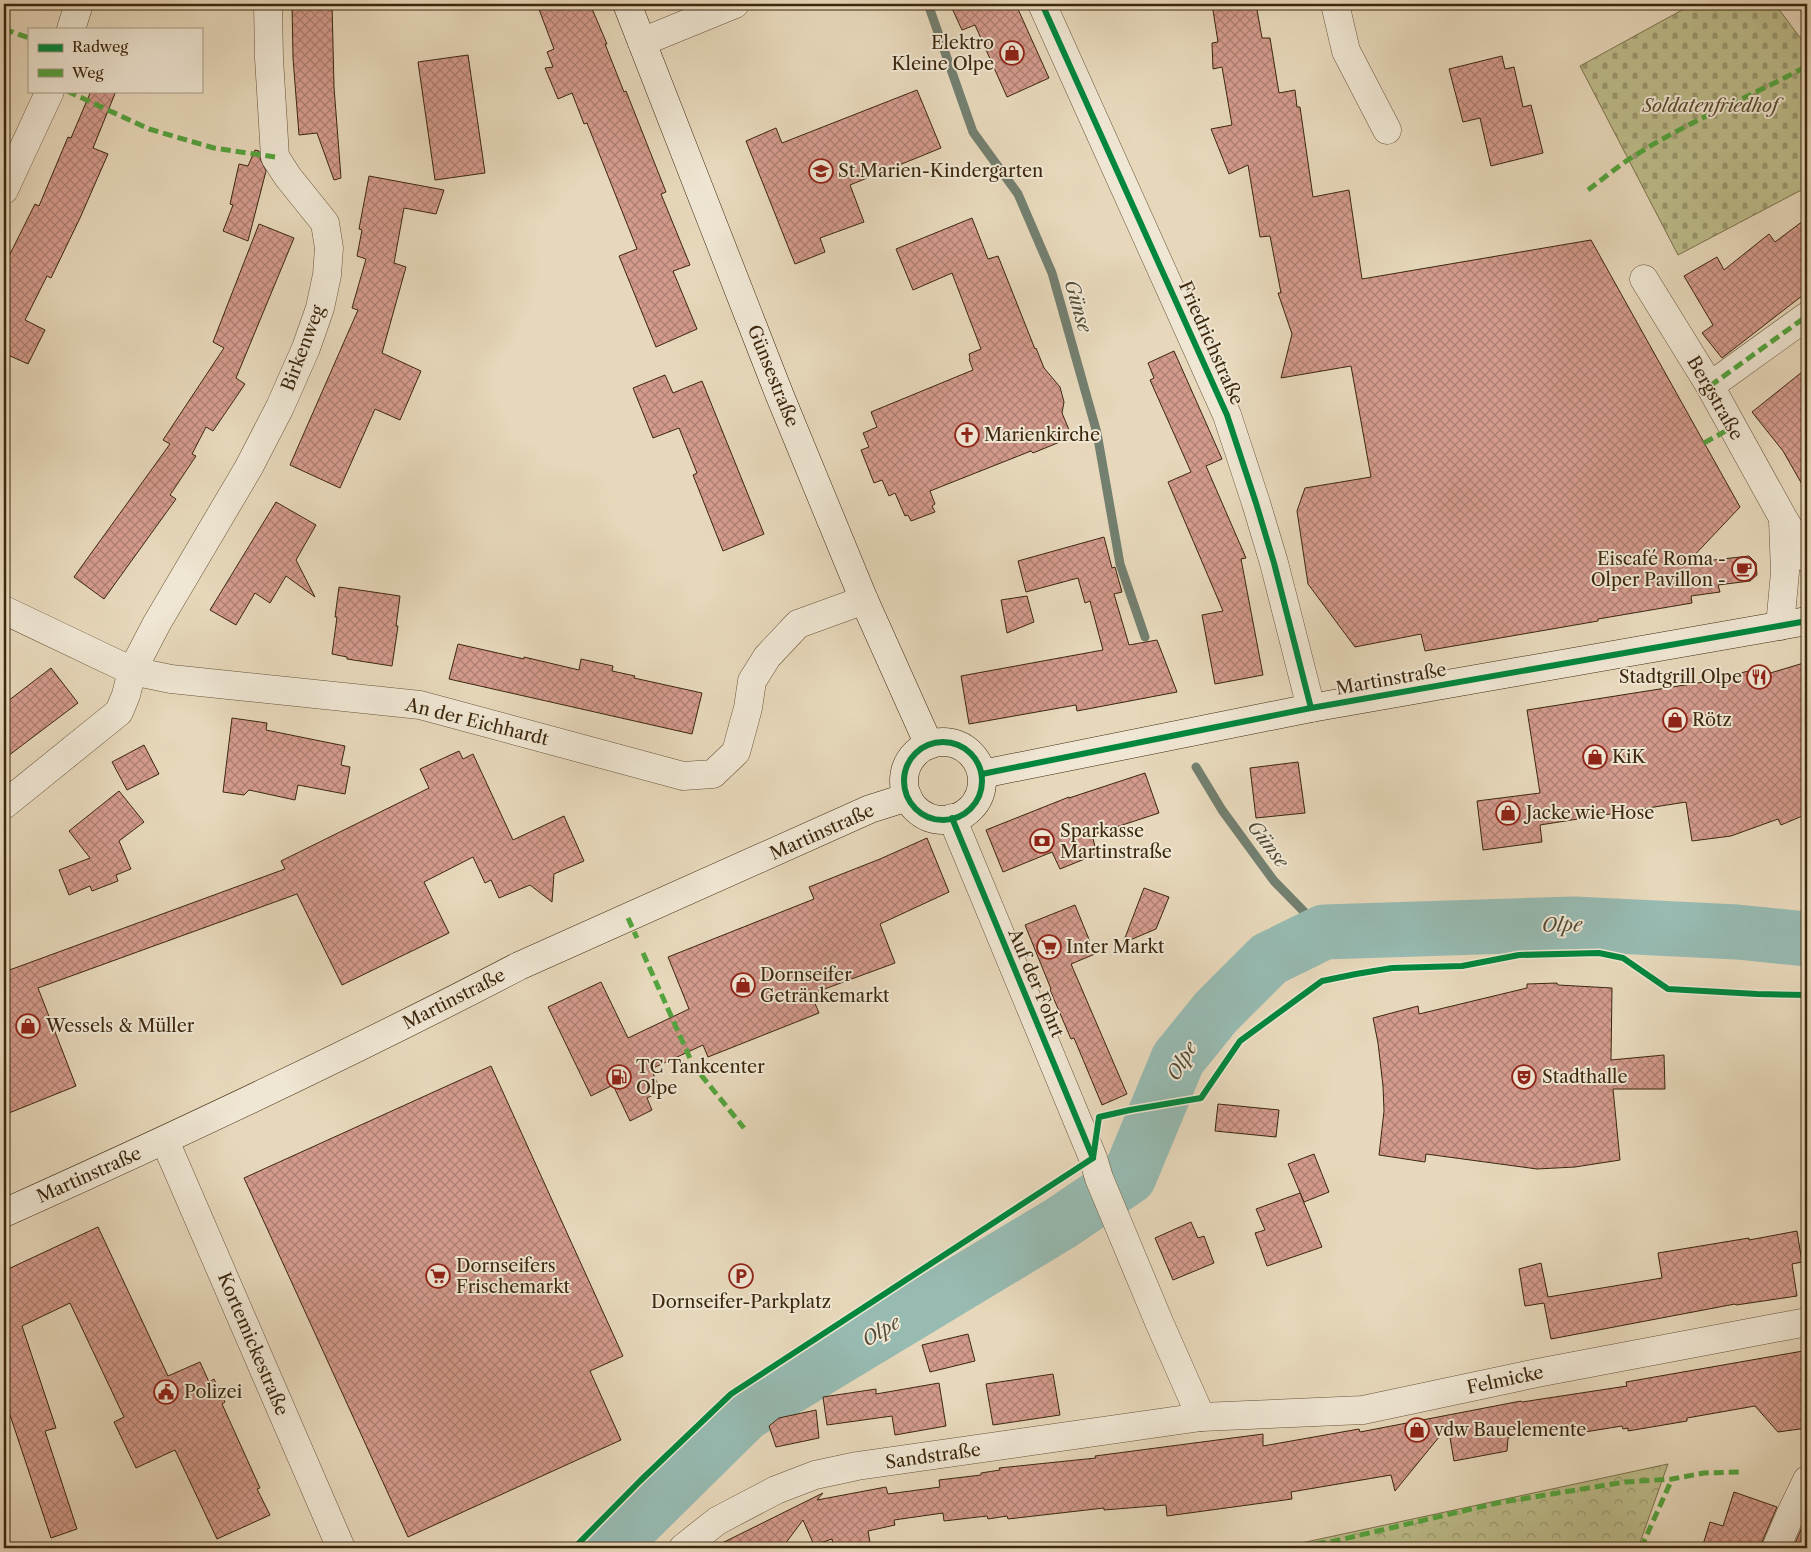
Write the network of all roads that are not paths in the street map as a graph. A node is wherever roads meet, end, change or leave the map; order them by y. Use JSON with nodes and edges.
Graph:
{"nodes":[{"id":1,"x":79,"y":4,"type":"edge"},
{"id":2,"x":268,"y":4,"type":"edge"},
{"id":3,"x":627,"y":4,"type":"edge"},
{"id":4,"x":735,"y":4,"type":"edge"},
{"id":5,"x":1042,"y":4,"type":"edge"},
{"id":6,"x":1335,"y":4,"type":"edge"},
{"id":7,"x":71,"y":28,"type":"edge"},
{"id":8,"x":642,"y":42,"type":"junction"},
{"id":9,"x":50,"y":92,"type":"edge"},
{"id":10,"x":1387,"y":130,"type":"dead end"},
{"id":11,"x":4,"y":190,"type":"edge"},
{"id":12,"x":1644,"y":279,"type":"dead end"},
{"id":13,"x":1807,"y":316,"type":"edge"},
{"id":14,"x":1710,"y":386,"type":"junction"},
{"id":15,"x":1783,"y":518,"type":"junction"},
{"id":16,"x":1807,"y":558,"type":"edge"},
{"id":17,"x":864,"y":600,"type":"junction"},
{"id":18,"x":4,"y":610,"type":"edge"},
{"id":19,"x":1807,"y":621,"type":"edge"},
{"id":20,"x":1780,"y":626,"type":"junction"},
{"id":21,"x":132,"y":671,"type":"junction"},
{"id":22,"x":1311,"y":708,"type":"junction"},
{"id":23,"x":929,"y":745,"type":"junction"},
{"id":24,"x":982,"y":774,"type":"junction"},
{"id":25,"x":908,"y":797,"type":"junction"},
{"id":26,"x":4,"y":805,"type":"edge"},
{"id":27,"x":952,"y":818,"type":"junction"},
{"id":28,"x":164,"y":1141,"type":"junction"},
{"id":29,"x":4,"y":1213,"type":"edge"},
{"id":30,"x":1807,"y":1322,"type":"edge"},
{"id":31,"x":1201,"y":1417,"type":"junction"},
{"id":32,"x":1807,"y":1480,"type":"edge"},
{"id":33,"x":341,"y":1548,"type":"edge"},
{"id":34,"x":682,"y":1548,"type":"edge"},
{"id":35,"x":1776,"y":1548,"type":"edge"}],
"edges":[{"from":1,"to":7,"type":"street"},
{"from":2,"to":21,"type":"street","name":"Birkenweg"},
{"from":3,"to":8,"type":"street","name":"Günsestraße"},
{"from":4,"to":8,"type":"street"},
{"from":5,"to":22,"type":"street","name":"Friedrichstraße"},
{"from":6,"to":10,"type":"street"},
{"from":8,"to":17,"type":"street","name":"Günsestraße"},
{"from":9,"to":11,"type":"street"},
{"from":12,"to":14,"type":"street","name":"Bergstraße"},
{"from":13,"to":14,"type":"street"},
{"from":14,"to":15,"type":"street","name":"Bergstraße"},
{"from":15,"to":16,"type":"street","name":"Bergstraße"},
{"from":15,"to":20,"type":"street","name":"Bergstraße"},
{"from":17,"to":21,"type":"street","name":"An der Eichhardt"},
{"from":17,"to":23,"type":"street","name":"Günsestraße"},
{"from":18,"to":21,"type":"street","name":"An der Eichhardt"},
{"from":19,"to":20,"type":"street","name":"Martinstraße"},
{"from":20,"to":22,"type":"street","name":"Martinstraße"},
{"from":21,"to":26,"type":"street","name":"Birkenweg"},
{"from":22,"to":24,"type":"street","name":"Martinstraße"},
{"from":23,"to":24,"type":"street"},
{"from":23,"to":25,"type":"street"},
{"from":24,"to":27,"type":"street"},
{"from":25,"to":27,"type":"street"},
{"from":25,"to":28,"type":"street","name":"Martinstraße"},
{"from":27,"to":31,"type":"street","name":"Auf der Fohrt"},
{"from":28,"to":29,"type":"street","name":"Martinstraße"},
{"from":28,"to":33,"type":"street","name":"Kortemickestraße"},
{"from":30,"to":31,"type":"street","name":"Felmicke"},
{"from":31,"to":34,"type":"street","name":"Sandstraße"},
{"from":32,"to":35,"type":"street"}]}
